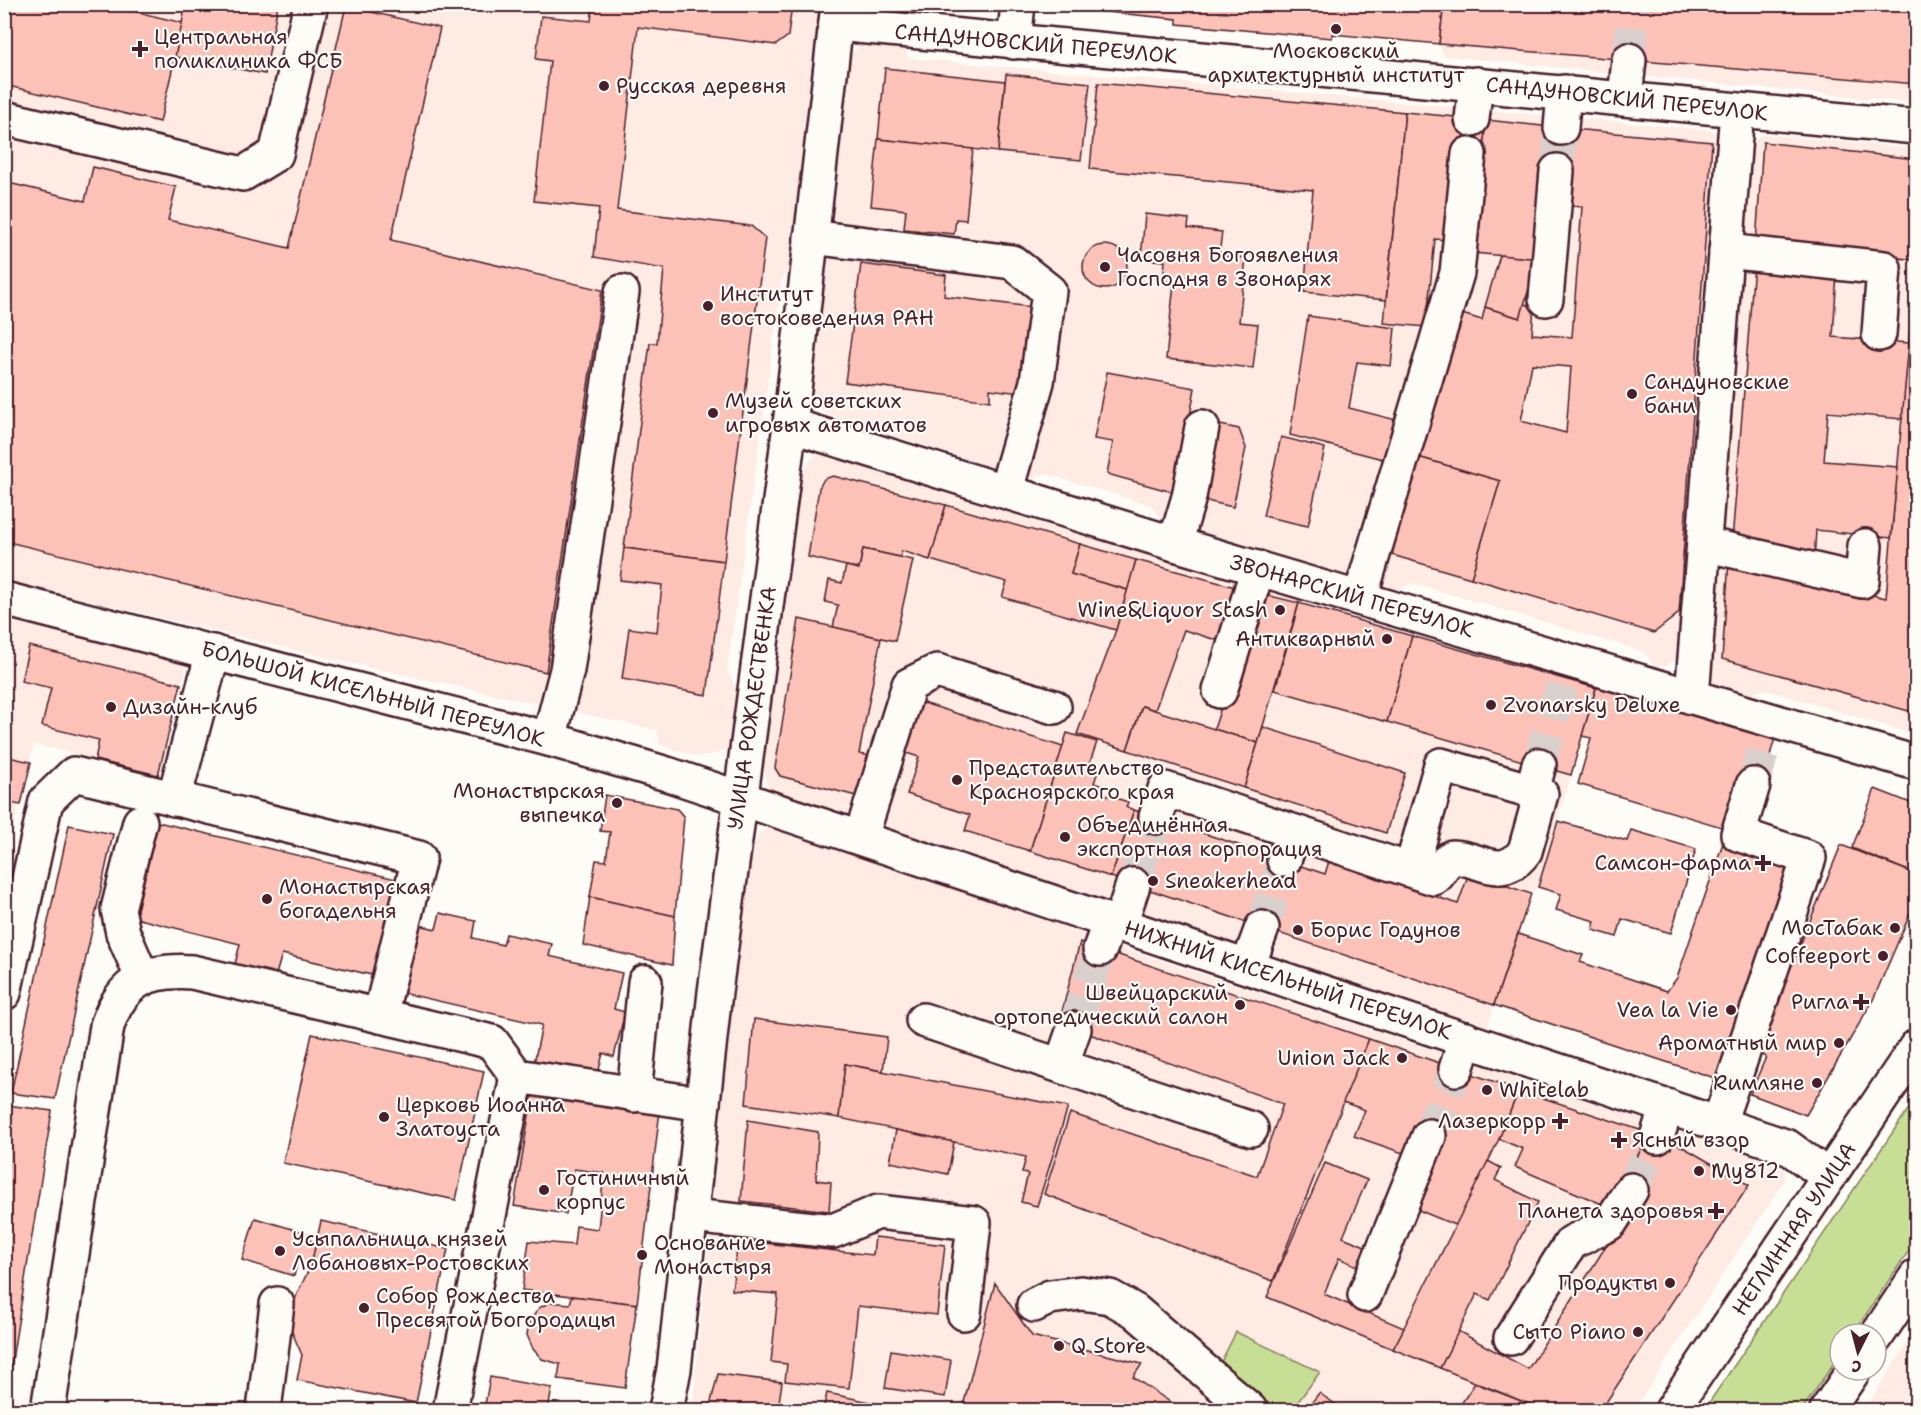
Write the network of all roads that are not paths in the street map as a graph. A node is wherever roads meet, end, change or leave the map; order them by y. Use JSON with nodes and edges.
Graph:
{"nodes":[{"id":1,"x":310,"y":4,"type":"edge"},
{"id":2,"x":1018,"y":4,"type":"edge"},
{"id":3,"x":837,"y":14,"type":"edge"},
{"id":4,"x":1014,"y":42,"type":"junction"},
{"id":5,"x":1629,"y":60,"type":"tunnel mouth"},
{"id":6,"x":1476,"y":84,"type":"junction"},
{"id":7,"x":1564,"y":92,"type":"junction"},
{"id":8,"x":1625,"y":98,"type":"junction"},
{"id":9,"x":1737,"y":110,"type":"junction"},
{"id":10,"x":4,"y":118,"type":"edge"},
{"id":11,"x":1472,"y":119,"type":"dead end"},
{"id":12,"x":1917,"y":127,"type":"edge"},
{"id":13,"x":1561,"y":128,"type":"tunnel mouth"},
{"id":14,"x":1469,"y":154,"type":"dead end"},
{"id":15,"x":1557,"y":171,"type":"tunnel mouth"},
{"id":16,"x":811,"y":237,"type":"junction"},
{"id":17,"x":1726,"y":251,"type":"junction"},
{"id":18,"x":622,"y":292,"type":"dead end"},
{"id":19,"x":1546,"y":299,"type":"dead end"},
{"id":20,"x":1879,"y":334,"type":"dead end"},
{"id":21,"x":790,"y":425,"type":"junction"},
{"id":22,"x":1202,"y":427,"type":"dead end"},
{"id":23,"x":1006,"y":490,"type":"junction"},
{"id":24,"x":1175,"y":544,"type":"junction"},
{"id":25,"x":1704,"y":544,"type":"junction"},
{"id":26,"x":1865,"y":546,"type":"dead end"},
{"id":27,"x":1258,"y":568,"type":"junction"},
{"id":28,"x":1360,"y":598,"type":"junction"},
{"id":29,"x":4,"y":599,"type":"edge"},
{"id":30,"x":213,"y":652,"type":"junction"},
{"id":31,"x":1220,"y":691,"type":"dead end"},
{"id":32,"x":1692,"y":696,"type":"junction"},
{"id":33,"x":1054,"y":707,"type":"dead end"},
{"id":34,"x":549,"y":740,"type":"junction"},
{"id":35,"x":1917,"y":763,"type":"edge"},
{"id":36,"x":1753,"y":785,"type":"tunnel mouth"},
{"id":37,"x":740,"y":797,"type":"junction"},
{"id":38,"x":174,"y":799,"type":"junction"},
{"id":39,"x":1156,"y":817,"type":"tunnel mouth"},
{"id":40,"x":140,"y":822,"type":"dead end"},
{"id":41,"x":861,"y":837,"type":"junction"},
{"id":42,"x":1415,"y":856,"type":"dead end"},
{"id":43,"x":1133,"y":885,"type":"tunnel mouth"},
{"id":44,"x":1262,"y":928,"type":"tunnel mouth"},
{"id":45,"x":1110,"y":931,"type":"junction"},
{"id":46,"x":1248,"y":966,"type":"junction"},
{"id":47,"x":142,"y":977,"type":"junction"},
{"id":48,"x":645,"y":982,"type":"dead end"},
{"id":49,"x":4,"y":993,"type":"edge"},
{"id":50,"x":380,"y":1016,"type":"junction"},
{"id":51,"x":923,"y":1020,"type":"dead end"},
{"id":52,"x":1074,"y":1029,"type":"tunnel mouth"},
{"id":53,"x":1917,"y":1047,"type":"edge"},
{"id":54,"x":1061,"y":1066,"type":"junction"},
{"id":55,"x":517,"y":1076,"type":"junction"},
{"id":56,"x":634,"y":1095,"type":"junction"},
{"id":57,"x":703,"y":1104,"type":"junction"},
{"id":58,"x":1719,"y":1123,"type":"junction"},
{"id":59,"x":1251,"y":1129,"type":"dead end"},
{"id":60,"x":1429,"y":1136,"type":"tunnel mouth"},
{"id":61,"x":1828,"y":1177,"type":"junction"},
{"id":62,"x":1631,"y":1190,"type":"tunnel mouth"},
{"id":63,"x":691,"y":1215,"type":"junction"},
{"id":64,"x":1917,"y":1276,"type":"edge"},
{"id":65,"x":1365,"y":1295,"type":"dead end"},
{"id":66,"x":277,"y":1304,"type":"dead end"},
{"id":67,"x":1034,"y":1305,"type":"dead end"},
{"id":68,"x":1908,"y":1309,"type":"edge"},
{"id":69,"x":964,"y":1313,"type":"dead end"},
{"id":70,"x":1888,"y":1326,"type":"edge"},
{"id":71,"x":1511,"y":1338,"type":"dead end"},
{"id":72,"x":1846,"y":1382,"type":"edge"},
{"id":73,"x":48,"y":1410,"type":"edge"},
{"id":74,"x":264,"y":1410,"type":"edge"},
{"id":75,"x":450,"y":1410,"type":"edge"},
{"id":76,"x":666,"y":1410,"type":"edge"},
{"id":77,"x":1250,"y":1410,"type":"edge"},
{"id":78,"x":1672,"y":1410,"type":"edge"},
{"id":79,"x":1827,"y":1410,"type":"edge"}],
"edges":[{"from":1,"to":10,"type":"street"},
{"from":2,"to":4,"type":"street"},
{"from":3,"to":4,"type":"street","name":"САНДУНОВСКИЙ ПЕРЕУЛОК"},
{"from":3,"to":16,"type":"street","name":"УЛИЦА РОЖДЕСТВЕНКА"},
{"from":4,"to":6,"type":"street","name":"САНДУНОВСКИЙ ПЕРЕУЛОК"},
{"from":5,"to":8,"type":"street"},
{"from":6,"to":7,"type":"street","name":"САНДУНОВСКИЙ ПЕРЕУЛОК"},
{"from":6,"to":11,"type":"street"},
{"from":7,"to":8,"type":"street","name":"САНДУНОВСКИЙ ПЕРЕУЛОК"},
{"from":7,"to":13,"type":"street"},
{"from":8,"to":9,"type":"street","name":"САНДУНОВСКИЙ ПЕРЕУЛОК"},
{"from":9,"to":12,"type":"street","name":"САНДУНОВСКИЙ ПЕРЕУЛОК"},
{"from":9,"to":17,"type":"street"},
{"from":14,"to":28,"type":"street"},
{"from":15,"to":19,"type":"street"},
{"from":16,"to":21,"type":"street","name":"УЛИЦА РОЖДЕСТВЕНКА"},
{"from":16,"to":23,"type":"street"},
{"from":17,"to":20,"type":"street"},
{"from":17,"to":25,"type":"street"},
{"from":18,"to":34,"type":"street"},
{"from":21,"to":23,"type":"street","name":"ЗВОНАРСКИЙ ПЕРЕУЛОК"},
{"from":21,"to":37,"type":"street","name":"УЛИЦА РОЖДЕСТВЕНКА"},
{"from":22,"to":24,"type":"street"},
{"from":23,"to":24,"type":"street","name":"ЗВОНАРСКИЙ ПЕРЕУЛОК"},
{"from":24,"to":27,"type":"street","name":"ЗВОНАРСКИЙ ПЕРЕУЛОК"},
{"from":25,"to":26,"type":"street"},
{"from":25,"to":32,"type":"street"},
{"from":27,"to":28,"type":"street","name":"ЗВОНАРСКИЙ ПЕРЕУЛОК"},
{"from":27,"to":31,"type":"street"},
{"from":28,"to":32,"type":"street","name":"ЗВОНАРСКИЙ ПЕРЕУЛОК"},
{"from":29,"to":30,"type":"street","name":"БОЛЬШОЙ КИСЕЛЬНЫЙ ПЕРЕУЛОК"},
{"from":30,"to":34,"type":"street","name":"БОЛЬШОЙ КИСЕЛЬНЫЙ ПЕРЕУЛОК"},
{"from":30,"to":38,"type":"street"},
{"from":32,"to":35,"type":"street","name":"ЗВОНАРСКИЙ ПЕРЕУЛОК"},
{"from":33,"to":41,"type":"street"},
{"from":34,"to":37,"type":"street","name":"БОЛЬШОЙ КИСЕЛЬНЫЙ ПЕРЕУЛОК"},
{"from":36,"to":58,"type":"street"},
{"from":37,"to":41,"type":"street","name":"НИЖНИЙ КИСЕЛЬНЫЙ ПЕРЕУЛОК"},
{"from":37,"to":57,"type":"street","name":"УЛИЦА РОЖДЕСТВЕНКА"},
{"from":38,"to":49,"type":"street"},
{"from":38,"to":50,"type":"street"},
{"from":39,"to":42,"type":"street"},
{"from":40,"to":47,"type":"street"},
{"from":41,"to":45,"type":"street","name":"НИЖНИЙ КИСЕЛЬНЫЙ ПЕРЕУЛОК"},
{"from":43,"to":45,"type":"street"},
{"from":44,"to":46,"type":"street"},
{"from":45,"to":46,"type":"street","name":"НИЖНИЙ КИСЕЛЬНЫЙ ПЕРЕУЛОК"},
{"from":46,"to":58,"type":"street","name":"НИЖНИЙ КИСЕЛЬНЫЙ ПЕРЕУЛОК"},
{"from":47,"to":50,"type":"street"},
{"from":47,"to":73,"type":"street"},
{"from":48,"to":56,"type":"street"},
{"from":50,"to":55,"type":"street"},
{"from":51,"to":54,"type":"street"},
{"from":52,"to":54,"type":"street"},
{"from":53,"to":61,"type":"street","name":"НЕГЛИННАЯ УЛИЦА"},
{"from":54,"to":59,"type":"street"},
{"from":55,"to":56,"type":"street"},
{"from":55,"to":75,"type":"street"},
{"from":56,"to":57,"type":"street"},
{"from":57,"to":63,"type":"street","name":"УЛИЦА РОЖДЕСТВЕНКА"},
{"from":58,"to":61,"type":"street","name":"НИЖНИЙ КИСЕЛЬНЫЙ ПЕРЕУЛОК"},
{"from":60,"to":65,"type":"street"},
{"from":61,"to":78,"type":"street","name":"НЕГЛИННАЯ УЛИЦА"},
{"from":62,"to":71,"type":"street"},
{"from":63,"to":69,"type":"street"},
{"from":63,"to":76,"type":"street","name":"УЛИЦА РОЖДЕСТВЕНКА"},
{"from":64,"to":68,"type":"street"},
{"from":66,"to":74,"type":"street"},
{"from":67,"to":77,"type":"street"},
{"from":68,"to":70,"type":"street"},
{"from":72,"to":79,"type":"street"}]}
